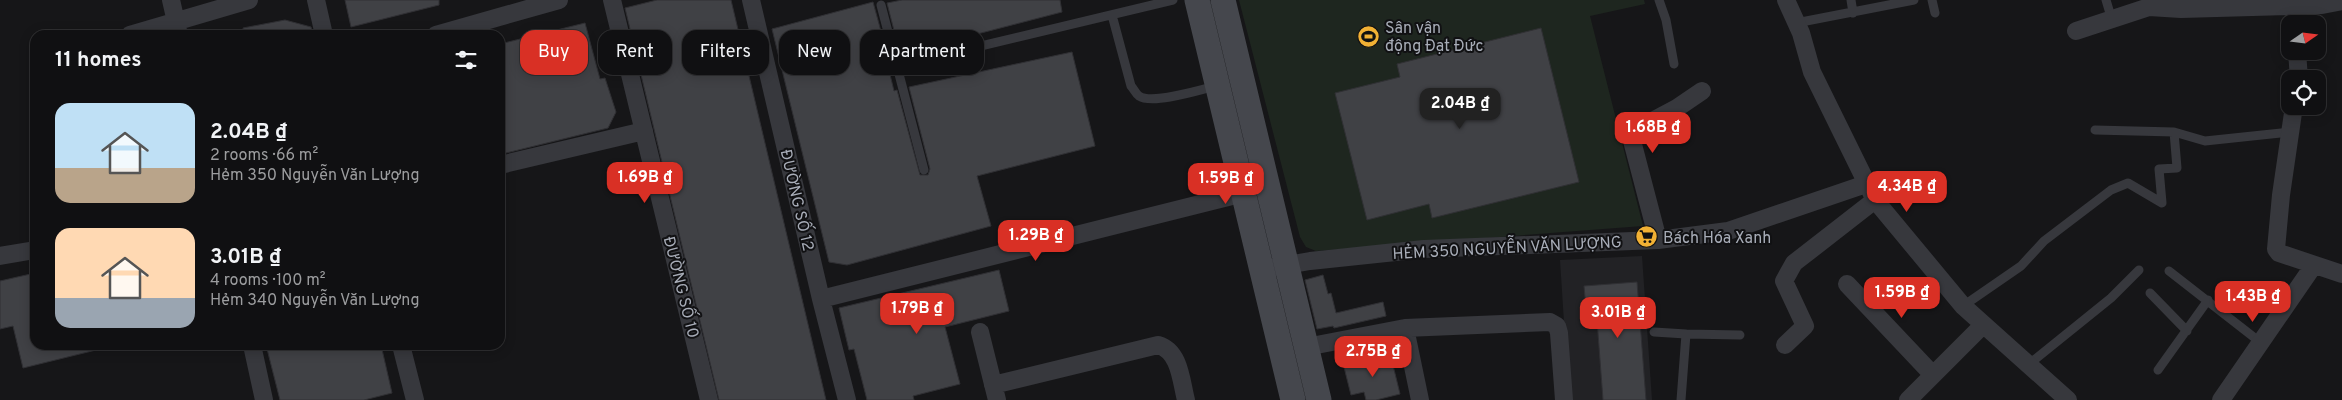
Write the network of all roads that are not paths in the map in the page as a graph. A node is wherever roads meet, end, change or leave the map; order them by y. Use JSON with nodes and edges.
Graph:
{"nodes":[{"id":1,"x":171,"y":0,"type":"edge"},
{"id":2,"x":249,"y":0,"type":"edge"},
{"id":3,"x":316,"y":0,"type":"edge"},
{"id":4,"x":559,"y":0,"type":"edge"},
{"id":5,"x":612,"y":0,"type":"edge"},
{"id":6,"x":751,"y":0,"type":"edge"},
{"id":7,"x":1173,"y":0,"type":"edge"},
{"id":8,"x":1198,"y":0,"type":"edge"},
{"id":9,"x":1223,"y":0,"type":"edge"},
{"id":10,"x":1659,"y":0,"type":"edge"},
{"id":11,"x":1786,"y":0,"type":"edge"},
{"id":12,"x":1850,"y":0,"type":"edge"},
{"id":13,"x":1914,"y":0,"type":"edge"},
{"id":14,"x":1932,"y":0,"type":"edge"},
{"id":15,"x":2106,"y":0,"type":"edge"},
{"id":16,"x":2342,"y":1,"type":"edge"},
{"id":17,"x":2322,"y":2,"type":"edge"},
{"id":18,"x":2181,"y":5,"type":"edge"},
{"id":19,"x":2294,"y":5,"type":"junction"},
{"id":20,"x":881,"y":6,"type":"dead end"},
{"id":21,"x":1853,"y":13,"type":"junction"},
{"id":22,"x":1935,"y":13,"type":"dead end"},
{"id":23,"x":1112,"y":15,"type":"junction"},
{"id":24,"x":2295,"y":15,"type":"edge"},
{"id":25,"x":2112,"y":20,"type":"junction"},
{"id":26,"x":1796,"y":22,"type":"junction"},
{"id":27,"x":177,"y":28,"type":"edge"},
{"id":28,"x":164,"y":30,"type":"edge"},
{"id":29,"x":323,"y":30,"type":"edge"},
{"id":30,"x":454,"y":30,"type":"edge"},
{"id":31,"x":887,"y":30,"type":"edge"},
{"id":32,"x":2076,"y":31,"type":"dead end"},
{"id":33,"x":984,"y":45,"type":"edge"},
{"id":34,"x":1674,"y":64,"type":"dead end"},
{"id":35,"x":899,"y":75,"type":"edge"},
{"id":36,"x":1218,"y":85,"type":"junction"},
{"id":37,"x":1702,"y":91,"type":"dead end"},
{"id":38,"x":2293,"y":115,"type":"edge"},
{"id":39,"x":2095,"y":130,"type":"dead end"},
{"id":40,"x":644,"y":131,"type":"junction"},
{"id":41,"x":2174,"y":132,"type":"junction"},
{"id":42,"x":2290,"y":132,"type":"junction"},
{"id":43,"x":505,"y":164,"type":"edge"},
{"id":44,"x":924,"y":170,"type":"dead end"},
{"id":45,"x":1866,"y":184,"type":"junction"},
{"id":46,"x":1244,"y":193,"type":"junction"},
{"id":47,"x":1875,"y":200,"type":"junction"},
{"id":48,"x":1658,"y":240,"type":"junction"},
{"id":49,"x":30,"y":251,"type":"edge"},
{"id":50,"x":0,"y":256,"type":"edge"},
{"id":51,"x":1286,"y":265,"type":"junction"},
{"id":52,"x":2314,"y":265,"type":"junction"},
{"id":53,"x":2139,"y":270,"type":"dead end"},
{"id":54,"x":1262,"y":271,"type":"junction"},
{"id":55,"x":2169,"y":271,"type":"dead end"},
{"id":56,"x":2342,"y":274,"type":"edge"},
{"id":57,"x":1847,"y":284,"type":"dead end"},
{"id":58,"x":2150,"y":293,"type":"dead end"},
{"id":59,"x":821,"y":299,"type":"junction"},
{"id":60,"x":2208,"y":300,"type":"junction"},
{"id":61,"x":1963,"y":306,"type":"junction"},
{"id":62,"x":1983,"y":325,"type":"junction"},
{"id":63,"x":1405,"y":328,"type":"junction"},
{"id":64,"x":2187,"y":331,"type":"junction"},
{"id":65,"x":980,"y":332,"type":"dead end"},
{"id":66,"x":1654,"y":332,"type":"dead end"},
{"id":67,"x":1686,"y":334,"type":"junction"},
{"id":68,"x":1740,"y":334,"type":"dead end"},
{"id":69,"x":2260,"y":342,"type":"junction"},
{"id":70,"x":1785,"y":345,"type":"dead end"},
{"id":71,"x":1306,"y":347,"type":"junction"},
{"id":72,"x":253,"y":350,"type":"edge"},
{"id":73,"x":402,"y":350,"type":"edge"},
{"id":74,"x":2028,"y":365,"type":"junction"},
{"id":75,"x":2158,"y":370,"type":"dead end"},
{"id":76,"x":1933,"y":375,"type":"junction"},
{"id":77,"x":995,"y":392,"type":"edge"},
{"id":78,"x":264,"y":400,"type":"edge"},
{"id":79,"x":415,"y":400,"type":"edge"},
{"id":80,"x":709,"y":400,"type":"edge"},
{"id":81,"x":847,"y":400,"type":"edge"},
{"id":82,"x":1186,"y":400,"type":"edge"},
{"id":83,"x":1293,"y":400,"type":"edge"},
{"id":84,"x":1318,"y":400,"type":"edge"},
{"id":85,"x":1420,"y":400,"type":"edge"},
{"id":86,"x":1564,"y":400,"type":"edge"},
{"id":87,"x":1681,"y":400,"type":"edge"},
{"id":88,"x":1908,"y":400,"type":"edge"},
{"id":89,"x":2068,"y":400,"type":"edge"},
{"id":90,"x":2221,"y":400,"type":"edge"}],
"edges":[{"from":1,"to":27,"type":"street"},
{"from":2,"to":27,"type":"street"},
{"from":3,"to":29,"type":"street"},
{"from":4,"to":30,"type":"street"},
{"from":5,"to":40,"type":"street","name":"ĐƯỜNG SỐ 10"},
{"from":6,"to":59,"type":"street","name":"ĐƯỜNG SỐ 12"},
{"from":7,"to":23,"type":"lane"},
{"from":8,"to":36,"type":"street"},
{"from":9,"to":51,"type":"street"},
{"from":10,"to":34,"type":"lane"},
{"from":11,"to":26,"type":"street"},
{"from":12,"to":21,"type":"lane"},
{"from":13,"to":21,"type":"lane"},
{"from":14,"to":22,"type":"lane"},
{"from":15,"to":25,"type":"lane"},
{"from":16,"to":17,"type":"street"},
{"from":17,"to":19,"type":"street"},
{"from":18,"to":19,"type":"street"},
{"from":18,"to":25,"type":"street"},
{"from":19,"to":24,"type":"street"},
{"from":20,"to":31,"type":"lane"},
{"from":21,"to":26,"type":"lane"},
{"from":23,"to":33,"type":"lane"},
{"from":23,"to":36,"type":"lane"},
{"from":25,"to":32,"type":"street"},
{"from":26,"to":45,"type":"street"},
{"from":27,"to":28,"type":"street"},
{"from":35,"to":44,"type":"lane"},
{"from":36,"to":46,"type":"street"},
{"from":37,"to":48,"type":"street"},
{"from":38,"to":42,"type":"street"},
{"from":39,"to":41,"type":"lane"},
{"from":40,"to":43,"type":"street"},
{"from":40,"to":80,"type":"street","name":"ĐƯỜNG SỐ 10"},
{"from":41,"to":42,"type":"lane"},
{"from":41,"to":61,"type":"lane"},
{"from":42,"to":52,"type":"street"},
{"from":45,"to":47,"type":"street"},
{"from":45,"to":48,"type":"street","name":"HẺM 350 NGUYỄN VĂN LƯỢNG"},
{"from":46,"to":54,"type":"street"},
{"from":46,"to":59,"type":"street"},
{"from":47,"to":61,"type":"street"},
{"from":47,"to":70,"type":"street"},
{"from":48,"to":51,"type":"street","name":"HẺM 350 NGUYỄN VĂN LƯỢNG"},
{"from":49,"to":50,"type":"street"},
{"from":51,"to":54,"type":"street","name":"HẺM 350 NGUYỄN VĂN LƯỢNG"},
{"from":51,"to":71,"type":"street"},
{"from":52,"to":56,"type":"street"},
{"from":52,"to":69,"type":"street"},
{"from":53,"to":74,"type":"lane"},
{"from":54,"to":83,"type":"street"},
{"from":55,"to":60,"type":"lane"},
{"from":57,"to":76,"type":"street"},
{"from":58,"to":64,"type":"lane"},
{"from":59,"to":81,"type":"street","name":"ĐƯỜNG SỐ 12"},
{"from":60,"to":64,"type":"lane"},
{"from":60,"to":69,"type":"lane"},
{"from":61,"to":62,"type":"street"},
{"from":62,"to":74,"type":"street"},
{"from":62,"to":76,"type":"street"},
{"from":63,"to":71,"type":"street"},
{"from":63,"to":85,"type":"street"},
{"from":63,"to":86,"type":"street"},
{"from":64,"to":75,"type":"lane"},
{"from":65,"to":77,"type":"street"},
{"from":66,"to":67,"type":"lane"},
{"from":67,"to":68,"type":"lane"},
{"from":67,"to":87,"type":"lane"},
{"from":69,"to":90,"type":"street"},
{"from":71,"to":84,"type":"street"},
{"from":72,"to":78,"type":"street"},
{"from":73,"to":79,"type":"street"},
{"from":74,"to":89,"type":"street"},
{"from":76,"to":88,"type":"street"},
{"from":77,"to":82,"type":"street"}]}
